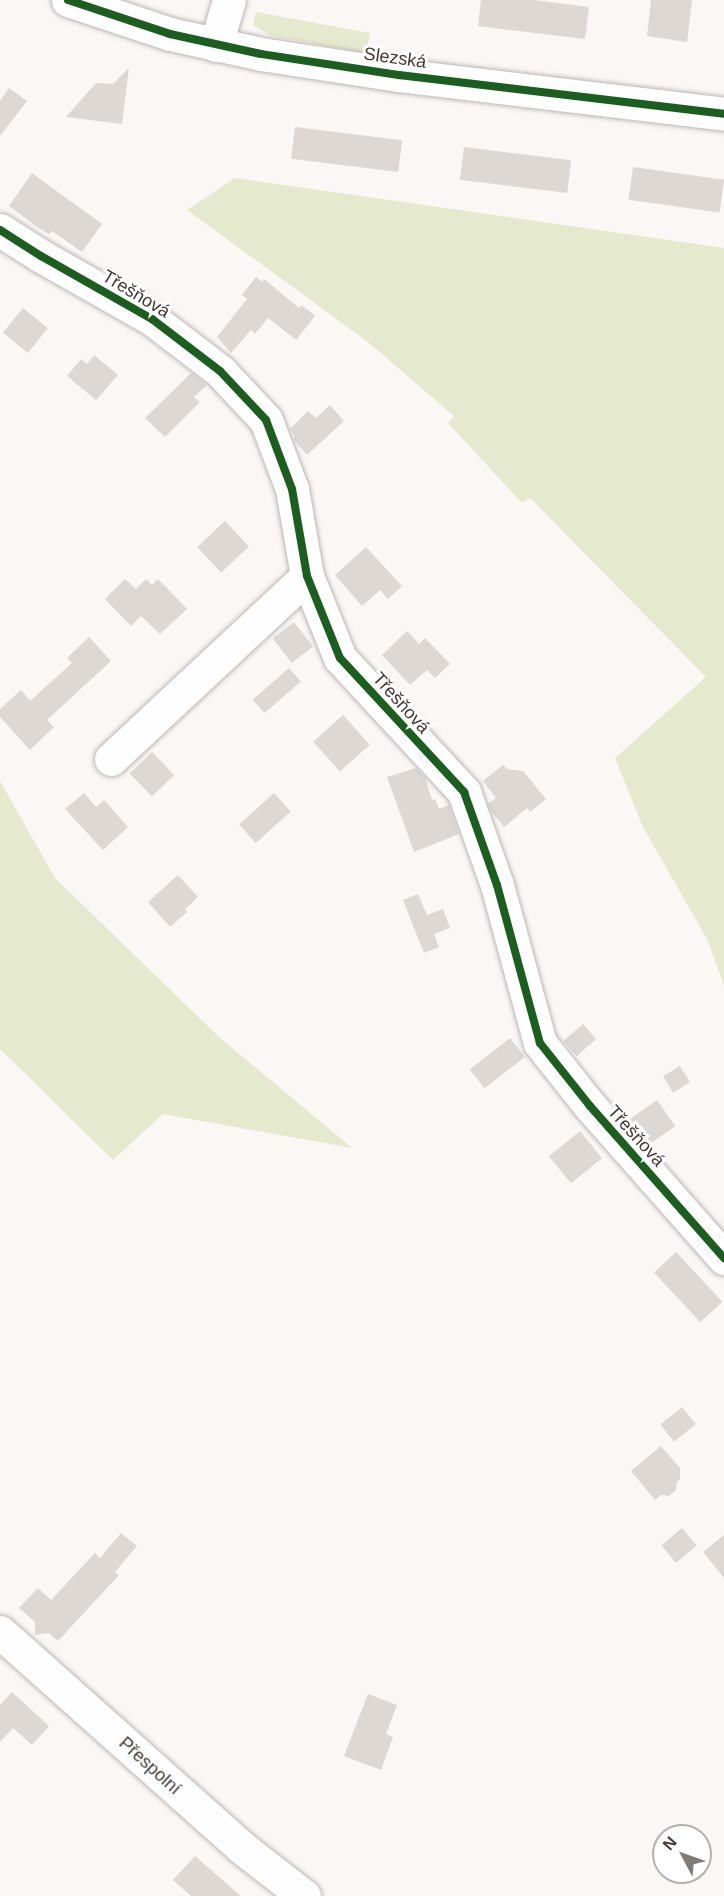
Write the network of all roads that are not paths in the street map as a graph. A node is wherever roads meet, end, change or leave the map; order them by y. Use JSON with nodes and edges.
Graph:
{"nodes":[{"id":1,"x":68,"y":0,"type":"edge"},
{"id":2,"x":229,"y":0,"type":"edge"},
{"id":3,"x":216,"y":45,"type":"junction"},
{"id":4,"x":724,"y":114,"type":"edge"},
{"id":5,"x":0,"y":230,"type":"edge"},
{"id":6,"x":307,"y":576,"type":"junction"},
{"id":7,"x":111,"y":759,"type":"dead end"},
{"id":8,"x":724,"y":1258,"type":"edge"},
{"id":9,"x":0,"y":1632,"type":"edge"},
{"id":10,"x":304,"y":1896,"type":"edge"}],
"edges":[{"from":1,"to":3,"type":"street","name":"Slezská"},
{"from":2,"to":3,"type":"street"},
{"from":3,"to":4,"type":"street","name":"Slezská"},
{"from":5,"to":6,"type":"street","name":"Třešňová"},
{"from":6,"to":7,"type":"street"},
{"from":6,"to":8,"type":"street","name":"Třešňová"},
{"from":9,"to":10,"type":"street","name":"Přespolní"}]}
